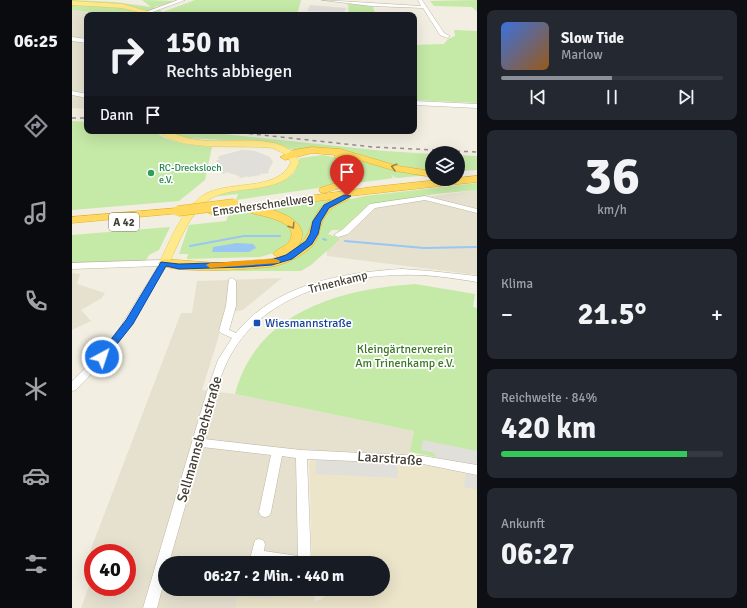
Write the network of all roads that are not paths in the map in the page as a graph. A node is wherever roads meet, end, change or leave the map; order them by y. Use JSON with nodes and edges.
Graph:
{"nodes":[{"id":1,"x":183,"y":0,"type":"edge"},
{"id":2,"x":324,"y":0,"type":"edge"},
{"id":3,"x":420,"y":0,"type":"edge"},
{"id":4,"x":72,"y":4,"type":"edge"},
{"id":5,"x":423,"y":6,"type":"junction"},
{"id":6,"x":142,"y":12,"type":"edge"},
{"id":7,"x":151,"y":12,"type":"edge"},
{"id":8,"x":447,"y":36,"type":"dead end"},
{"id":9,"x":72,"y":39,"type":"edge"},
{"id":10,"x":84,"y":41,"type":"edge"},
{"id":11,"x":72,"y":93,"type":"edge"},
{"id":12,"x":84,"y":95,"type":"edge"},
{"id":13,"x":417,"y":103,"type":"edge"},
{"id":14,"x":477,"y":106,"type":"edge"},
{"id":15,"x":167,"y":134,"type":"edge"},
{"id":16,"x":290,"y":156,"type":"junction"},
{"id":17,"x":425,"y":173,"type":"edge"},
{"id":18,"x":465,"y":175,"type":"edge"},
{"id":19,"x":475,"y":176,"type":"edge"},
{"id":20,"x":425,"y":178,"type":"edge"},
{"id":21,"x":372,"y":190,"type":"junction"},
{"id":22,"x":311,"y":193,"type":"junction"},
{"id":23,"x":232,"y":208,"type":"junction"},
{"id":24,"x":477,"y":211,"type":"edge"},
{"id":25,"x":177,"y":214,"type":"junction"},
{"id":26,"x":72,"y":220,"type":"edge"},
{"id":27,"x":72,"y":226,"type":"edge"},
{"id":28,"x":338,"y":235,"type":"dead end"},
{"id":29,"x":164,"y":263,"type":"junction"},
{"id":30,"x":72,"y":266,"type":"edge"},
{"id":31,"x":477,"y":279,"type":"edge"},
{"id":32,"x":232,"y":280,"type":"dead end"},
{"id":33,"x":238,"y":337,"type":"junction"},
{"id":34,"x":72,"y":387,"type":"edge"},
{"id":35,"x":197,"y":442,"type":"junction"},
{"id":36,"x":277,"y":451,"type":"junction"},
{"id":37,"x":301,"y":454,"type":"junction"},
{"id":38,"x":477,"y":470,"type":"edge"},
{"id":39,"x":265,"y":512,"type":"dead end"},
{"id":40,"x":257,"y":554,"type":"edge"},
{"id":41,"x":268,"y":556,"type":"edge"},
{"id":42,"x":305,"y":556,"type":"edge"},
{"id":43,"x":150,"y":608,"type":"edge"}],
"edges":[{"from":1,"to":7,"type":"street"},
{"from":2,"to":5,"type":"street"},
{"from":3,"to":5,"type":"street"},
{"from":4,"to":6,"type":"main road"},
{"from":5,"to":8,"type":"street"},
{"from":9,"to":10,"type":"street"},
{"from":11,"to":12,"type":"street"},
{"from":13,"to":14,"type":"street"},
{"from":15,"to":16,"type":"main road"},
{"from":17,"to":16,"type":"highway","one_way":true},
{"from":16,"to":22,"type":"highway"},
{"from":16,"to":29,"type":"main road"},
{"from":18,"to":19,"type":"highway","name":"Emscherschnellweg","number":"A 42"},
{"from":19,"to":21,"type":"highway","name":"Emscherschnellweg","number":"A 42"},
{"from":20,"to":22,"type":"highway","name":"Emscherschnellweg","number":"A 42"},
{"from":21,"to":23,"type":"highway","name":"Emscherschnellweg","number":"A 42"},
{"from":21,"to":29,"type":"highway"},
{"from":22,"to":23,"type":"highway","name":"Emscherschnellweg","number":"A 42"},
{"from":23,"to":25,"type":"highway","name":"Emscherschnellweg","number":"A 42","bridge":true},
{"from":23,"to":25,"type":"highway","name":"Emscherschnellweg","number":"A 42"},
{"from":23,"to":29,"type":"highway","one_way":true},
{"from":24,"to":28,"type":"street"},
{"from":25,"to":26,"type":"highway","name":"Emscherschnellweg","number":"A 42"},
{"from":25,"to":27,"type":"highway","name":"Emscherschnellweg","number":"A 42"},
{"from":29,"to":30,"type":"street"},
{"from":29,"to":34,"type":"street"},
{"from":31,"to":33,"type":"street","name":"Trinenkamp"},
{"from":32,"to":33,"type":"street"},
{"from":33,"to":35,"type":"street","name":"Sellmannsbachstraße"},
{"from":35,"to":36,"type":"street","name":"Laarstraße"},
{"from":35,"to":43,"type":"street","name":"Sellmannsbachstraße"},
{"from":36,"to":37,"type":"street","name":"Laarstraße"},
{"from":36,"to":39,"type":"street"},
{"from":37,"to":38,"type":"street","name":"Laarstraße"},
{"from":37,"to":42,"type":"street"},
{"from":40,"to":41,"type":"street"}]}
